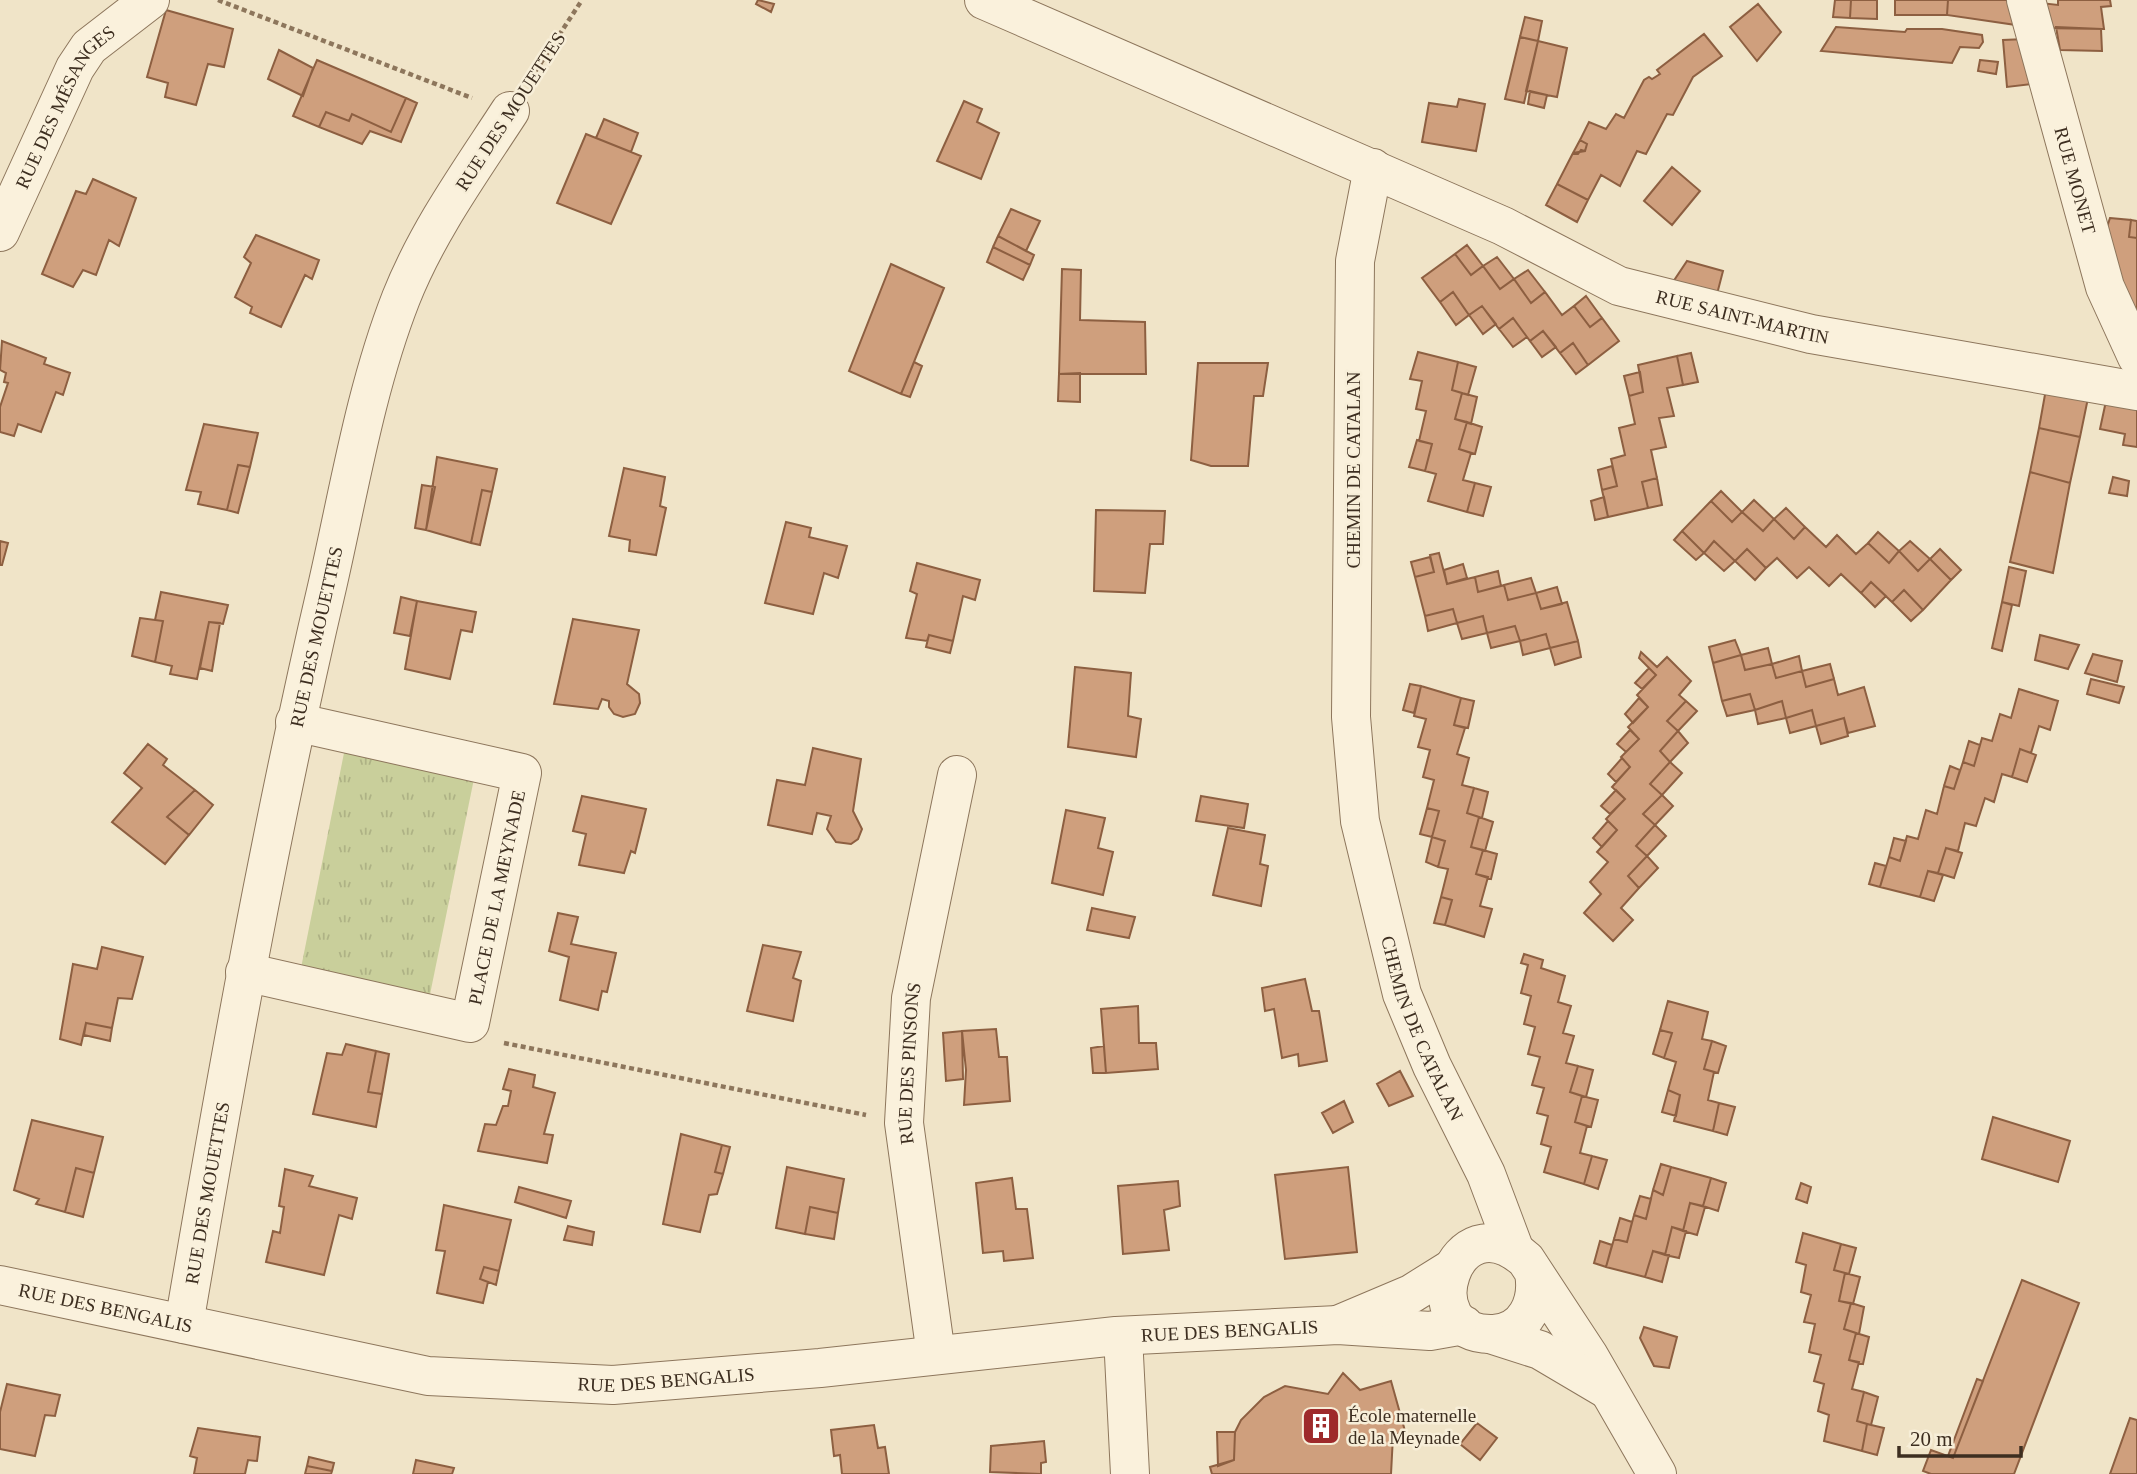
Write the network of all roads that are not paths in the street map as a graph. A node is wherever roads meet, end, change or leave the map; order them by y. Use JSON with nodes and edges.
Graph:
{"nodes":[{"id":1,"x":150,"y":0,"type":"edge"},
{"id":2,"x":984,"y":0,"type":"edge"},
{"id":3,"x":2026,"y":0,"type":"edge"},
{"id":4,"x":510,"y":111,"type":"road end"},
{"id":5,"x":1373,"y":168,"type":"junction"},
{"id":6,"x":0,"y":232,"type":"edge"},
{"id":7,"x":2137,"y":358,"type":"edge"},
{"id":8,"x":2137,"y":391,"type":"edge"},
{"id":9,"x":295,"y":722,"type":"junction"},
{"id":10,"x":957,"y":775,"type":"dead end"},
{"id":11,"x":244,"y":972,"type":"junction"},
{"id":12,"x":1486,"y":1174,"type":"junction"},
{"id":13,"x":1462,"y":1258,"type":"junction"},
{"id":14,"x":1524,"y":1262,"type":"junction"},
{"id":15,"x":0,"y":1285,"type":"edge"},
{"id":16,"x":184,"y":1324,"type":"junction"},
{"id":17,"x":1338,"y":1325,"type":"junction"},
{"id":18,"x":1478,"y":1330,"type":"junction"},
{"id":19,"x":1123,"y":1336,"type":"junction"},
{"id":20,"x":936,"y":1355,"type":"junction"},
{"id":21,"x":1610,"y":1392,"type":"junction"},
{"id":22,"x":1130,"y":1474,"type":"edge"},
{"id":23,"x":1657,"y":1474,"type":"edge"}],
"edges":[{"from":1,"to":6,"type":"street","name":"RUE DES MÉSANGES"},
{"from":2,"to":5,"type":"street"},
{"from":3,"to":7,"type":"street","name":"RUE MONET"},
{"from":4,"to":9,"type":"street","name":"RUE DES MOUETTES"},
{"from":5,"to":8,"type":"street","name":"RUE SAINT-MARTIN"},
{"from":5,"to":12,"type":"street","name":"CHEMIN DE CATALAN"},
{"from":9,"to":11,"type":"street","name":"RUE DES MOUETTES"},
{"from":9,"to":11,"type":"street","name":"PLACE DE LA MEYNADE"},
{"from":10,"to":20,"type":"street","name":"RUE DES PINSONS"},
{"from":11,"to":16,"type":"street","name":"RUE DES MOUETTES"},
{"from":12,"to":13,"type":"street"},
{"from":12,"to":14,"type":"street","name":"CHEMIN DE CATALAN"},
{"from":13,"to":14,"type":"street"},
{"from":13,"to":17,"type":"street","name":"RUE DES BENGALIS"},
{"from":13,"to":18,"type":"street"},
{"from":14,"to":18,"type":"street"},
{"from":14,"to":21,"type":"street","name":"CHEMIN DE CATALAN"},
{"from":15,"to":16,"type":"street","name":"RUE DES BENGALIS"},
{"from":16,"to":20,"type":"street","name":"RUE DES BENGALIS"},
{"from":17,"to":18,"type":"street","name":"RUE DES BENGALIS"},
{"from":17,"to":19,"type":"street","name":"RUE DES BENGALIS"},
{"from":18,"to":21,"type":"street","name":"CHEMIN DE CATALAN"},
{"from":19,"to":20,"type":"street","name":"RUE DES BENGALIS"},
{"from":19,"to":22,"type":"street"},
{"from":21,"to":23,"type":"street","name":"CHEMIN DE CATALAN"}]}
